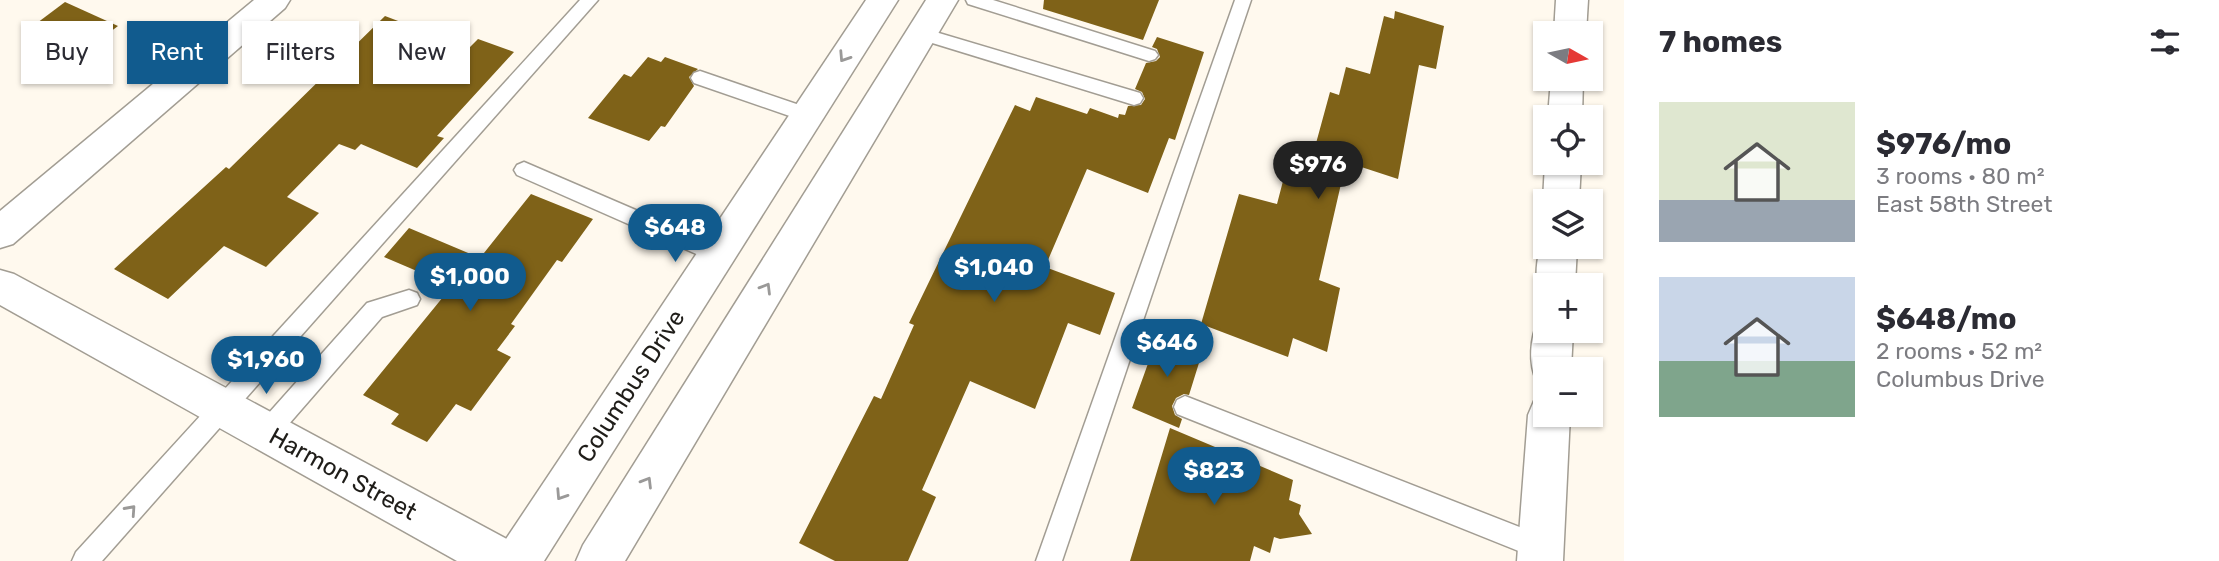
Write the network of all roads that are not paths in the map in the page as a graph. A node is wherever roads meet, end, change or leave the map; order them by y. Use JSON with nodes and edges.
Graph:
{"nodes":[{"id":1,"x":274,"y":0,"type":"edge"},
{"id":2,"x":590,"y":0,"type":"edge"},
{"id":3,"x":882,"y":0,"type":"edge"},
{"id":4,"x":942,"y":0,"type":"edge"},
{"id":5,"x":974,"y":0,"type":"edge"},
{"id":6,"x":1243,"y":0,"type":"edge"},
{"id":7,"x":1572,"y":0,"type":"edge"},
{"id":8,"x":1571,"y":21,"type":"edge"},
{"id":9,"x":922,"y":34,"type":"junction"},
{"id":10,"x":1149,"y":55,"type":"dead end"},
{"id":11,"x":699,"y":78,"type":"dead end"},
{"id":12,"x":1134,"y":98,"type":"dead end"},
{"id":13,"x":807,"y":115,"type":"junction"},
{"id":14,"x":524,"y":170,"type":"dead end"},
{"id":15,"x":0,"y":233,"type":"edge"},
{"id":16,"x":717,"y":254,"type":"junction"},
{"id":17,"x":0,"y":286,"type":"edge"},
{"id":18,"x":409,"y":299,"type":"dead end"},
{"id":19,"x":223,"y":408,"type":"junction"},
{"id":20,"x":1185,"y":408,"type":"dead end"},
{"id":21,"x":1548,"y":427,"type":"edge"},
{"id":22,"x":267,"y":432,"type":"junction"},
{"id":23,"x":1541,"y":555,"type":"edge"},
{"id":24,"x":85,"y":561,"type":"edge"},
{"id":25,"x":502,"y":561,"type":"edge"},
{"id":26,"x":518,"y":561,"type":"edge"},
{"id":27,"x":599,"y":561,"type":"edge"},
{"id":28,"x":1049,"y":561,"type":"edge"}],
"edges":[{"from":1,"to":15,"type":"street"},
{"from":2,"to":19,"type":"lane"},
{"from":3,"to":13,"type":"street","name":"Columbus Drive","one_way":true},
{"from":4,"to":9,"type":"street"},
{"from":5,"to":10,"type":"lane"},
{"from":6,"to":28,"type":"lane"},
{"from":7,"to":8,"type":"street"},
{"from":9,"to":12,"type":"lane"},
{"from":27,"to":9,"type":"street","one_way":true},
{"from":11,"to":13,"type":"lane"},
{"from":13,"to":16,"type":"street","name":"Columbus Drive"},
{"from":14,"to":16,"type":"lane"},
{"from":16,"to":26,"type":"street","name":"Columbus Drive","one_way":true},
{"from":17,"to":19,"type":"street","name":"Harmon Street"},
{"from":18,"to":22,"type":"lane"},
{"from":19,"to":22,"type":"street","name":"Harmon Street"},
{"from":24,"to":19,"type":"lane","one_way":true},
{"from":20,"to":23,"type":"lane"},
{"from":21,"to":23,"type":"street"},
{"from":22,"to":25,"type":"street","name":"Harmon Street"}]}
